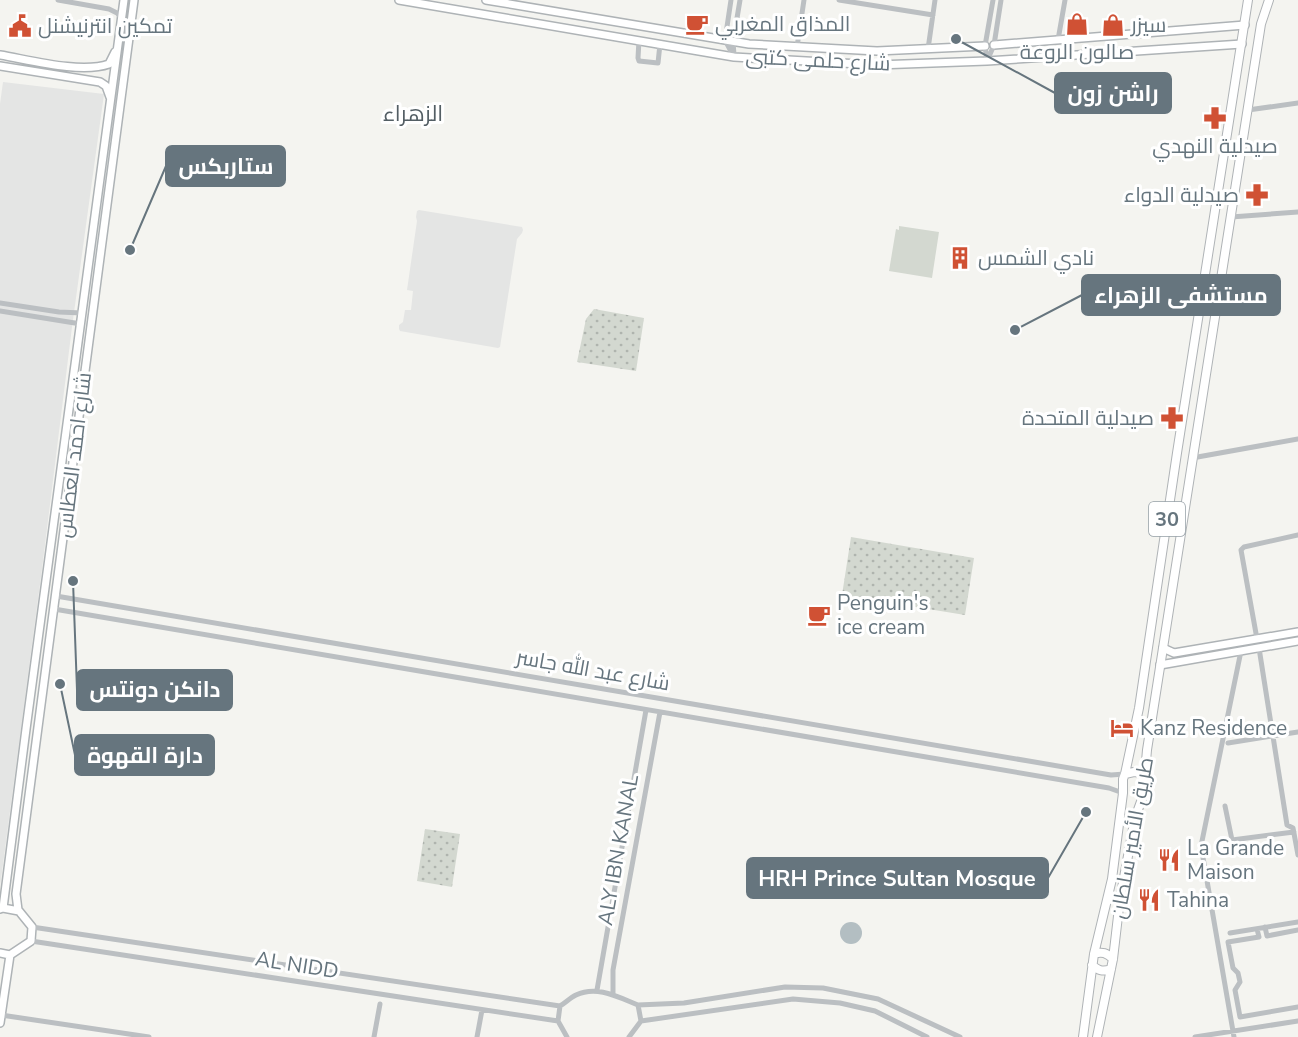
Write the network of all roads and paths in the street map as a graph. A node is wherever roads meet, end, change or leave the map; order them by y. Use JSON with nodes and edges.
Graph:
{"nodes":[{"id":1,"x":58,"y":0,"type":"edge"},
{"id":2,"x":124,"y":0,"type":"edge"},
{"id":3,"x":134,"y":0,"type":"edge"},
{"id":4,"x":399,"y":0,"type":"edge"},
{"id":5,"x":486,"y":0,"type":"edge"},
{"id":6,"x":731,"y":0,"type":"edge"},
{"id":7,"x":740,"y":0,"type":"edge"},
{"id":8,"x":804,"y":0,"type":"edge"},
{"id":9,"x":839,"y":0,"type":"edge"},
{"id":10,"x":935,"y":0,"type":"edge"},
{"id":11,"x":993,"y":0,"type":"edge"},
{"id":12,"x":1001,"y":0,"type":"edge"},
{"id":13,"x":1065,"y":0,"type":"edge"},
{"id":14,"x":1248,"y":0,"type":"edge"},
{"id":15,"x":1269,"y":0,"type":"edge"},
{"id":16,"x":868,"y":2,"type":"edge"},
{"id":17,"x":523,"y":3,"type":"edge"},
{"id":18,"x":933,"y":15,"type":"junction"},
{"id":19,"x":122,"y":18,"type":"junction"},
{"id":20,"x":1245,"y":25,"type":"junction"},
{"id":21,"x":639,"y":40,"type":"junction"},
{"id":22,"x":725,"y":40,"type":"junction"},
{"id":23,"x":1058,"y":40,"type":"junction"},
{"id":24,"x":733,"y":42,"type":"junction"},
{"id":25,"x":660,"y":44,"type":"junction"},
{"id":26,"x":1242,"y":44,"type":"junction"},
{"id":27,"x":994,"y":45,"type":"junction"},
{"id":28,"x":985,"y":46,"type":"junction"},
{"id":29,"x":117,"y":47,"type":"junction"},
{"id":30,"x":797,"y":47,"type":"junction"},
{"id":31,"x":928,"y":49,"type":"junction"},
{"id":32,"x":0,"y":55,"type":"edge"},
{"id":33,"x":734,"y":57,"type":"junction"},
{"id":34,"x":987,"y":61,"type":"junction"},
{"id":35,"x":0,"y":66,"type":"edge"},
{"id":36,"x":101,"y":72,"type":"junction"},
{"id":37,"x":94,"y":81,"type":"junction"},
{"id":38,"x":111,"y":99,"type":"junction"},
{"id":39,"x":1298,"y":103,"type":"edge"},
{"id":40,"x":1248,"y":110,"type":"junction"},
{"id":41,"x":1298,"y":212,"type":"edge"},
{"id":42,"x":1231,"y":217,"type":"junction"},
{"id":43,"x":0,"y":303,"type":"edge"},
{"id":44,"x":1201,"y":305,"type":"junction"},
{"id":45,"x":1216,"y":307,"type":"junction"},
{"id":46,"x":0,"y":311,"type":"edge"},
{"id":47,"x":82,"y":313,"type":"junction"},
{"id":48,"x":81,"y":324,"type":"junction"},
{"id":49,"x":1298,"y":439,"type":"edge"},
{"id":50,"x":1192,"y":458,"type":"junction"},
{"id":51,"x":1298,"y":535,"type":"edge"},
{"id":52,"x":56,"y":596,"type":"junction"},
{"id":53,"x":54,"y":609,"type":"junction"},
{"id":54,"x":244,"y":628,"type":"junction"},
{"id":55,"x":1298,"y":632,"type":"edge"},
{"id":56,"x":1257,"y":639,"type":"junction"},
{"id":57,"x":1298,"y":640,"type":"edge"},
{"id":58,"x":240,"y":641,"type":"junction"},
{"id":59,"x":1163,"y":648,"type":"junction"},
{"id":60,"x":1259,"y":648,"type":"junction"},
{"id":61,"x":1241,"y":651,"type":"junction"},
{"id":62,"x":1160,"y":665,"type":"junction"},
{"id":63,"x":646,"y":710,"type":"junction"},
{"id":64,"x":660,"y":712,"type":"junction"},
{"id":65,"x":762,"y":716,"type":"junction"},
{"id":66,"x":760,"y":729,"type":"junction"},
{"id":67,"x":1298,"y":732,"type":"edge"},
{"id":68,"x":1273,"y":736,"type":"junction"},
{"id":69,"x":1228,"y":743,"type":"dead end"},
{"id":70,"x":1125,"y":774,"type":"junction"},
{"id":71,"x":1145,"y":783,"type":"junction"},
{"id":72,"x":1123,"y":793,"type":"junction"},
{"id":73,"x":1226,"y":806,"type":"dead end"},
{"id":74,"x":1294,"y":832,"type":"junction"},
{"id":75,"x":1298,"y":855,"type":"edge"},
{"id":76,"x":2,"y":908,"type":"edge"},
{"id":77,"x":18,"y":910,"type":"junction"},
{"id":78,"x":1298,"y":922,"type":"edge"},
{"id":79,"x":32,"y":927,"type":"junction"},
{"id":80,"x":1266,"y":927,"type":"junction"},
{"id":81,"x":1257,"y":928,"type":"junction"},
{"id":82,"x":1298,"y":930,"type":"edge"},
{"id":83,"x":1230,"y":933,"type":"dead end"},
{"id":84,"x":31,"y":941,"type":"junction"},
{"id":85,"x":0,"y":953,"type":"edge"},
{"id":86,"x":1094,"y":954,"type":"junction"},
{"id":87,"x":9,"y":955,"type":"junction"},
{"id":88,"x":1113,"y":959,"type":"junction"},
{"id":89,"x":1092,"y":965,"type":"junction"},
{"id":90,"x":1111,"y":969,"type":"junction"},
{"id":91,"x":810,"y":988,"type":"junction"},
{"id":92,"x":597,"y":990,"type":"junction"},
{"id":93,"x":754,"y":992,"type":"junction"},
{"id":94,"x":850,"y":993,"type":"junction"},
{"id":95,"x":613,"y":994,"type":"junction"},
{"id":96,"x":809,"y":1000,"type":"junction"},
{"id":97,"x":691,"y":1002,"type":"junction"},
{"id":98,"x":380,"y":1004,"type":"dead end"},
{"id":99,"x":756,"y":1004,"type":"junction"},
{"id":100,"x":638,"y":1005,"type":"junction"},
{"id":101,"x":848,"y":1005,"type":"junction"},
{"id":102,"x":560,"y":1006,"type":"junction"},
{"id":103,"x":1298,"y":1006,"type":"edge"},
{"id":104,"x":482,"y":1010,"type":"junction"},
{"id":105,"x":905,"y":1011,"type":"junction"},
{"id":106,"x":693,"y":1013,"type":"junction"},
{"id":107,"x":1,"y":1019,"type":"edge"},
{"id":108,"x":558,"y":1021,"type":"junction"},
{"id":109,"x":641,"y":1021,"type":"junction"},
{"id":110,"x":1298,"y":1021,"type":"edge"},
{"id":111,"x":900,"y":1024,"type":"junction"},
{"id":112,"x":97,"y":1029,"type":"junction"},
{"id":113,"x":1234,"y":1034,"type":"edge"},
{"id":114,"x":96,"y":1037,"type":"edge"},
{"id":115,"x":149,"y":1037,"type":"edge"},
{"id":116,"x":374,"y":1037,"type":"edge"},
{"id":117,"x":477,"y":1037,"type":"edge"},
{"id":118,"x":567,"y":1037,"type":"edge"},
{"id":119,"x":629,"y":1037,"type":"edge"},
{"id":120,"x":927,"y":1037,"type":"edge"},
{"id":121,"x":960,"y":1037,"type":"edge"},
{"id":122,"x":1083,"y":1037,"type":"edge"},
{"id":123,"x":1097,"y":1037,"type":"edge"},
{"id":124,"x":1195,"y":1037,"type":"edge"}],
"edges":[{"from":1,"to":19,"type":"street"},
{"from":2,"to":19,"type":"street","name":"شارع احمد العطاس"},
{"from":3,"to":52,"type":"street","name":"شارع احمد العطاس"},
{"from":4,"to":21,"type":"street","name":"شارع حلمى كتبى"},
{"from":5,"to":17,"type":"street","name":"شارع حلمى كتبى"},
{"from":6,"to":22,"type":"street"},
{"from":7,"to":24,"type":"street"},
{"from":8,"to":30,"type":"street"},
{"from":9,"to":16,"type":"street"},
{"from":10,"to":18,"type":"street"},
{"from":11,"to":28,"type":"street"},
{"from":12,"to":27,"type":"street"},
{"from":13,"to":23,"type":"street"},
{"from":14,"to":20,"type":"main road","name":"طريق الأمير سلطان","number":"30"},
{"from":15,"to":40,"type":"main road","name":"طريق الأمير سلطان","number":"30"},
{"from":16,"to":18,"type":"street"},
{"from":17,"to":22,"type":"street","name":"شارع حلمى كتبى"},
{"from":18,"to":31,"type":"street"},
{"from":19,"to":29,"type":"street","name":"شارع احمد العطاس"},
{"from":20,"to":23,"type":"street","name":"شارع حلمى كتبى"},
{"from":20,"to":26,"type":"main road","name":"طريق الأمير سلطان","number":"30"},
{"from":21,"to":25,"type":"street","name":"شارع حلمى كتبى"},
{"from":21,"to":25,"type":"street"},
{"from":22,"to":24,"type":"street","name":"شارع حلمى كتبى"},
{"from":22,"to":33,"type":"street"},
{"from":23,"to":27,"type":"street","name":"شارع حلمى كتبى"},
{"from":24,"to":30,"type":"street","name":"شارع حلمى كتبى"},
{"from":24,"to":33,"type":"street"},
{"from":25,"to":33,"type":"street","name":"شارع حلمى كتبى"},
{"from":26,"to":34,"type":"street","name":"شارع حلمى كتبى"},
{"from":26,"to":44,"type":"main road","name":"طريق الأمير سلطان","number":"30"},
{"from":27,"to":28,"type":"street","name":"شارع حلمى كتبى"},
{"from":27,"to":34,"type":"street"},
{"from":28,"to":31,"type":"street","name":"شارع حلمى كتبى"},
{"from":28,"to":34,"type":"street"},
{"from":29,"to":36,"type":"street"},
{"from":29,"to":38,"type":"street","name":"شارع احمد العطاس"},
{"from":30,"to":31,"type":"street","name":"شارع حلمى كتبى"},
{"from":32,"to":36,"type":"street"},
{"from":33,"to":34,"type":"street","name":"شارع حلمى كتبى"},
{"from":35,"to":37,"type":"street"},
{"from":36,"to":37,"type":"street"},
{"from":37,"to":38,"type":"street"},
{"from":38,"to":47,"type":"street","name":"شارع احمد العطاس"},
{"from":39,"to":40,"type":"street"},
{"from":40,"to":42,"type":"main road","name":"طريق الأمير سلطان","number":"30"},
{"from":41,"to":42,"type":"street"},
{"from":42,"to":45,"type":"main road","name":"طريق الأمير سلطان","number":"30"},
{"from":43,"to":47,"type":"street"},
{"from":44,"to":45,"type":"main road"},
{"from":44,"to":70,"type":"main road","name":"طريق الأمير سلطان","number":"30"},
{"from":45,"to":50,"type":"main road","name":"طريق الأمير سلطان","number":"30"},
{"from":46,"to":48,"type":"street"},
{"from":47,"to":48,"type":"street","name":"شارع احمد العطاس"},
{"from":48,"to":76,"type":"street","name":"شارع احمد العطاس"},
{"from":49,"to":50,"type":"street"},
{"from":50,"to":59,"type":"main road","name":"طريق الأمير سلطان","number":"30"},
{"from":51,"to":56,"type":"street"},
{"from":52,"to":53,"type":"street","name":"شارع احمد العطاس"},
{"from":52,"to":54,"type":"street","name":"شارع عبد الله جاسر"},
{"from":53,"to":58,"type":"street","name":"شارع عبد الله جاسر"},
{"from":53,"to":77,"type":"street","name":"شارع احمد العطاس"},
{"from":54,"to":58,"type":"street"},
{"from":54,"to":65,"type":"street","name":"شارع عبد الله جاسر"},
{"from":55,"to":56,"type":"street"},
{"from":56,"to":59,"type":"street"},
{"from":57,"to":60,"type":"street"},
{"from":58,"to":63,"type":"street","name":"شارع عبد الله جاسر"},
{"from":59,"to":62,"type":"main road","name":"طريق الأمير سلطان","number":"30"},
{"from":60,"to":61,"type":"street"},
{"from":60,"to":68,"type":"street"},
{"from":61,"to":62,"type":"street"},
{"from":61,"to":113,"type":"street"},
{"from":62,"to":71,"type":"main road","name":"طريق الأمير سلطان","number":"30"},
{"from":63,"to":64,"type":"street","name":"شارع عبد الله جاسر"},
{"from":63,"to":92,"type":"street"},
{"from":64,"to":66,"type":"street","name":"شارع عبد الله جاسر"},
{"from":64,"to":95,"type":"street","name":"ALY IBN KANAL"},
{"from":65,"to":66,"type":"street"},
{"from":65,"to":70,"type":"street","name":"شارع عبد الله جاسر"},
{"from":66,"to":72,"type":"street","name":"شارع عبد الله جاسر"},
{"from":67,"to":68,"type":"street"},
{"from":68,"to":69,"type":"street"},
{"from":68,"to":74,"type":"street"},
{"from":70,"to":71,"type":"main road"},
{"from":70,"to":72,"type":"main road","name":"طريق الأمير سلطان","number":"30"},
{"from":71,"to":88,"type":"main road","name":"طريق الأمير سلطان","number":"30"},
{"from":72,"to":86,"type":"main road","name":"طريق الأمير سلطان","number":"30"},
{"from":73,"to":74,"type":"street"},
{"from":74,"to":75,"type":"street"},
{"from":76,"to":77,"type":"street"},
{"from":77,"to":79,"type":"street"},
{"from":78,"to":80,"type":"street"},
{"from":79,"to":84,"type":"street"},
{"from":79,"to":102,"type":"street"},
{"from":80,"to":81,"type":"street"},
{"from":80,"to":82,"type":"street"},
{"from":81,"to":83,"type":"street"},
{"from":81,"to":103,"type":"street"},
{"from":84,"to":87,"type":"street"},
{"from":84,"to":104,"type":"street","name":"AL NIDD"},
{"from":85,"to":87,"type":"street"},
{"from":86,"to":88,"type":"main road"},
{"from":86,"to":89,"type":"main road","name":"طريق الأمير سلطان","number":"30"},
{"from":87,"to":107,"type":"street"},
{"from":88,"to":90,"type":"main road","name":"طريق الأمير سلطان","number":"30"},
{"from":89,"to":90,"type":"main road"},
{"from":89,"to":122,"type":"main road","name":"طريق الأمير سلطان","number":"30"},
{"from":90,"to":123,"type":"main road","name":"طريق الأمير سلطان","number":"30"},
{"from":91,"to":93,"type":"street"},
{"from":91,"to":94,"type":"street"},
{"from":91,"to":96,"type":"street"},
{"from":92,"to":95,"type":"street"},
{"from":92,"to":102,"type":"street"},
{"from":93,"to":97,"type":"street"},
{"from":93,"to":99,"type":"street"},
{"from":94,"to":101,"type":"street"},
{"from":94,"to":105,"type":"street"},
{"from":95,"to":100,"type":"street"},
{"from":96,"to":99,"type":"street"},
{"from":96,"to":101,"type":"street"},
{"from":97,"to":100,"type":"street"},
{"from":97,"to":106,"type":"street"},
{"from":98,"to":116,"type":"street"},
{"from":99,"to":106,"type":"street"},
{"from":100,"to":109,"type":"street"},
{"from":101,"to":111,"type":"street"},
{"from":102,"to":108,"type":"street"},
{"from":104,"to":108,"type":"street","name":"AL NIDD"},
{"from":104,"to":117,"type":"street"},
{"from":105,"to":111,"type":"street"},
{"from":105,"to":121,"type":"street"},
{"from":106,"to":109,"type":"street"},
{"from":107,"to":112,"type":"street"},
{"from":108,"to":118,"type":"street"},
{"from":109,"to":119,"type":"street"},
{"from":110,"to":113,"type":"street"},
{"from":111,"to":120,"type":"street"},
{"from":112,"to":114,"type":"street"},
{"from":112,"to":115,"type":"street"},
{"from":113,"to":124,"type":"street"}]}
